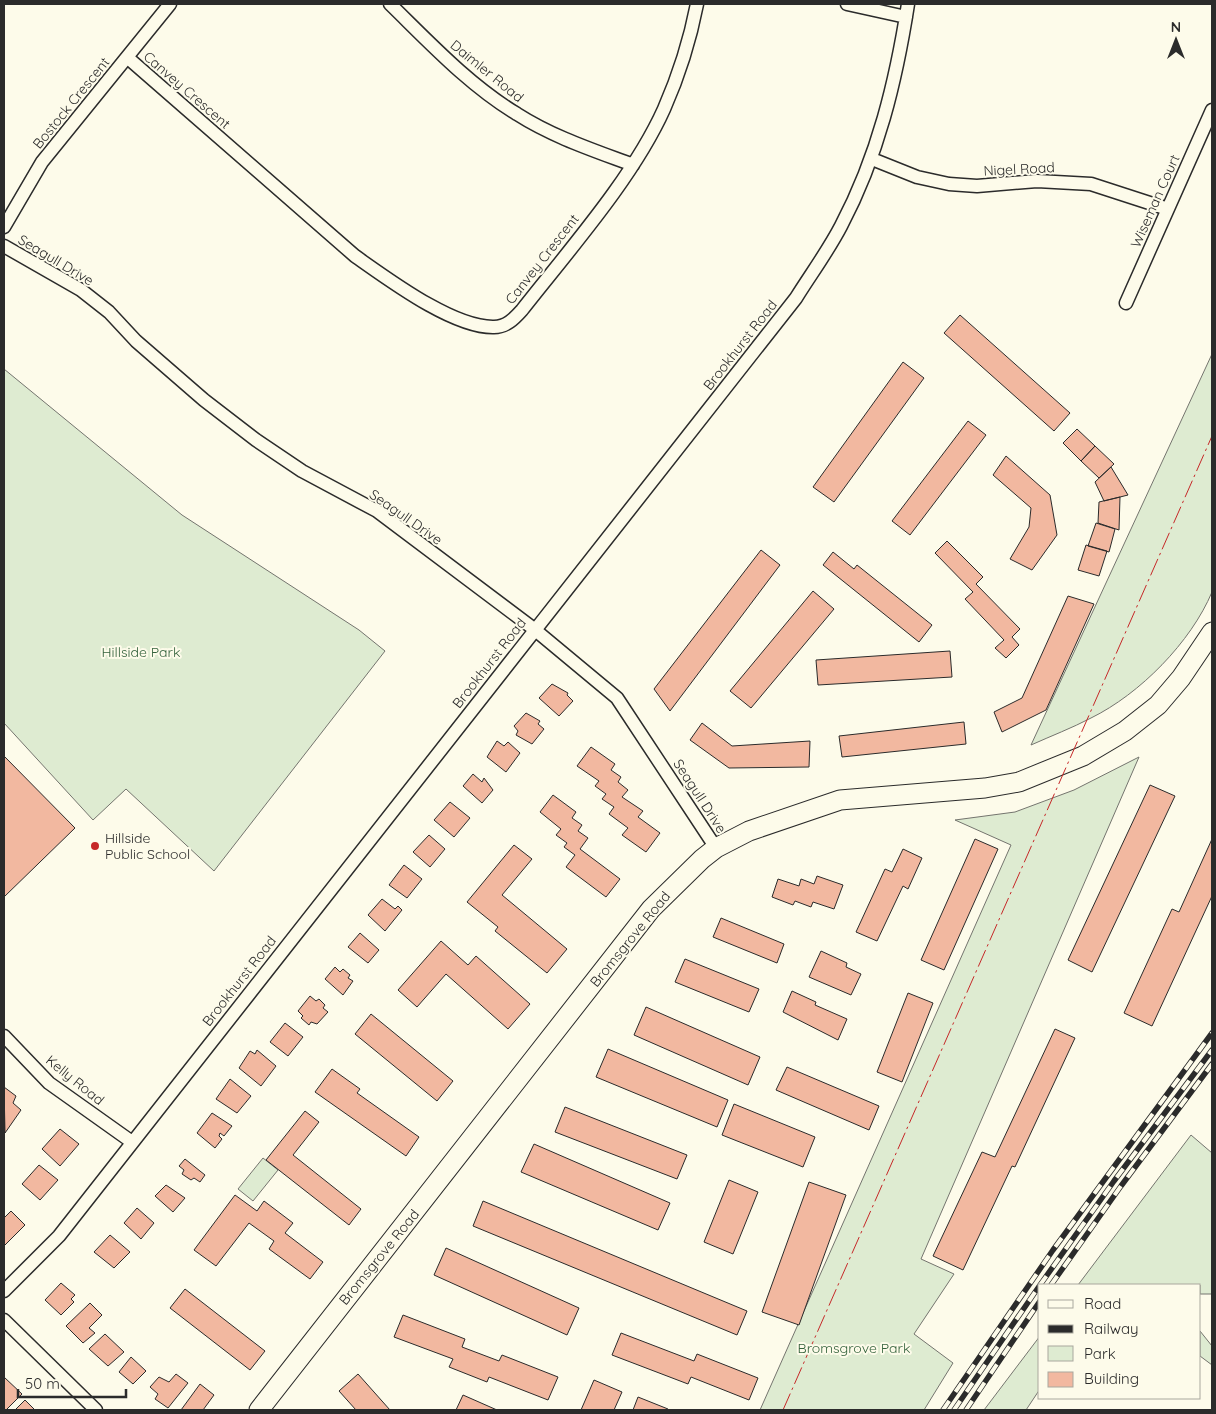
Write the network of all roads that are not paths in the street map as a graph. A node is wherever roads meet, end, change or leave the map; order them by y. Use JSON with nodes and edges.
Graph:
{"nodes":[{"id":1,"x":170,"y":4,"type":"edge"},
{"id":2,"x":390,"y":4,"type":"edge"},
{"id":3,"x":697,"y":4,"type":"edge"},
{"id":4,"x":846,"y":4,"type":"edge"},
{"id":5,"x":908,"y":4,"type":"edge"},
{"id":6,"x":906,"y":17,"type":"junction"},
{"id":7,"x":128,"y":58,"type":"junction"},
{"id":8,"x":1212,"y":110,"type":"edge"},
{"id":9,"x":872,"y":159,"type":"junction"},
{"id":10,"x":633,"y":165,"type":"junction"},
{"id":11,"x":1168,"y":209,"type":"junction"},
{"id":12,"x":4,"y":227,"type":"edge"},
{"id":13,"x":4,"y":246,"type":"edge"},
{"id":14,"x":1126,"y":303,"type":"dead end"},
{"id":15,"x":534,"y":630,"type":"junction"},
{"id":16,"x":1212,"y":632,"type":"edge"},
{"id":17,"x":716,"y":848,"type":"junction"},
{"id":18,"x":4,"y":1036,"type":"edge"},
{"id":19,"x":132,"y":1142,"type":"junction"},
{"id":20,"x":4,"y":1291,"type":"edge"},
{"id":21,"x":4,"y":1320,"type":"edge"},
{"id":22,"x":96,"y":1410,"type":"edge"},
{"id":23,"x":259,"y":1410,"type":"edge"}],
"edges":[{"from":1,"to":7,"type":"street","name":"Bostock Crescent"},
{"from":2,"to":10,"type":"street","name":"Daimler Road"},
{"from":3,"to":10,"type":"street","name":"Canvey Crescent"},
{"from":4,"to":6,"type":"street"},
{"from":5,"to":6,"type":"street","name":"Brookhurst Road"},
{"from":6,"to":9,"type":"street","name":"Brookhurst Road"},
{"from":7,"to":10,"type":"street","name":"Canvey Crescent"},
{"from":7,"to":12,"type":"street","name":"Bostock Crescent"},
{"from":8,"to":11,"type":"street","name":"Wiseman Court"},
{"from":9,"to":11,"type":"street","name":"Nigel Road"},
{"from":9,"to":15,"type":"street","name":"Brookhurst Road"},
{"from":11,"to":14,"type":"street","name":"Wiseman Court"},
{"from":13,"to":15,"type":"street","name":"Seagull Drive"},
{"from":15,"to":17,"type":"street","name":"Seagull Drive"},
{"from":15,"to":19,"type":"street","name":"Brookhurst Road"},
{"from":16,"to":17,"type":"street","name":"Bromsgrove Road"},
{"from":17,"to":23,"type":"street","name":"Bromsgrove Road"},
{"from":18,"to":19,"type":"street","name":"Kelly Road"},
{"from":19,"to":20,"type":"street","name":"Brookhurst Road"},
{"from":21,"to":22,"type":"street"}]}
